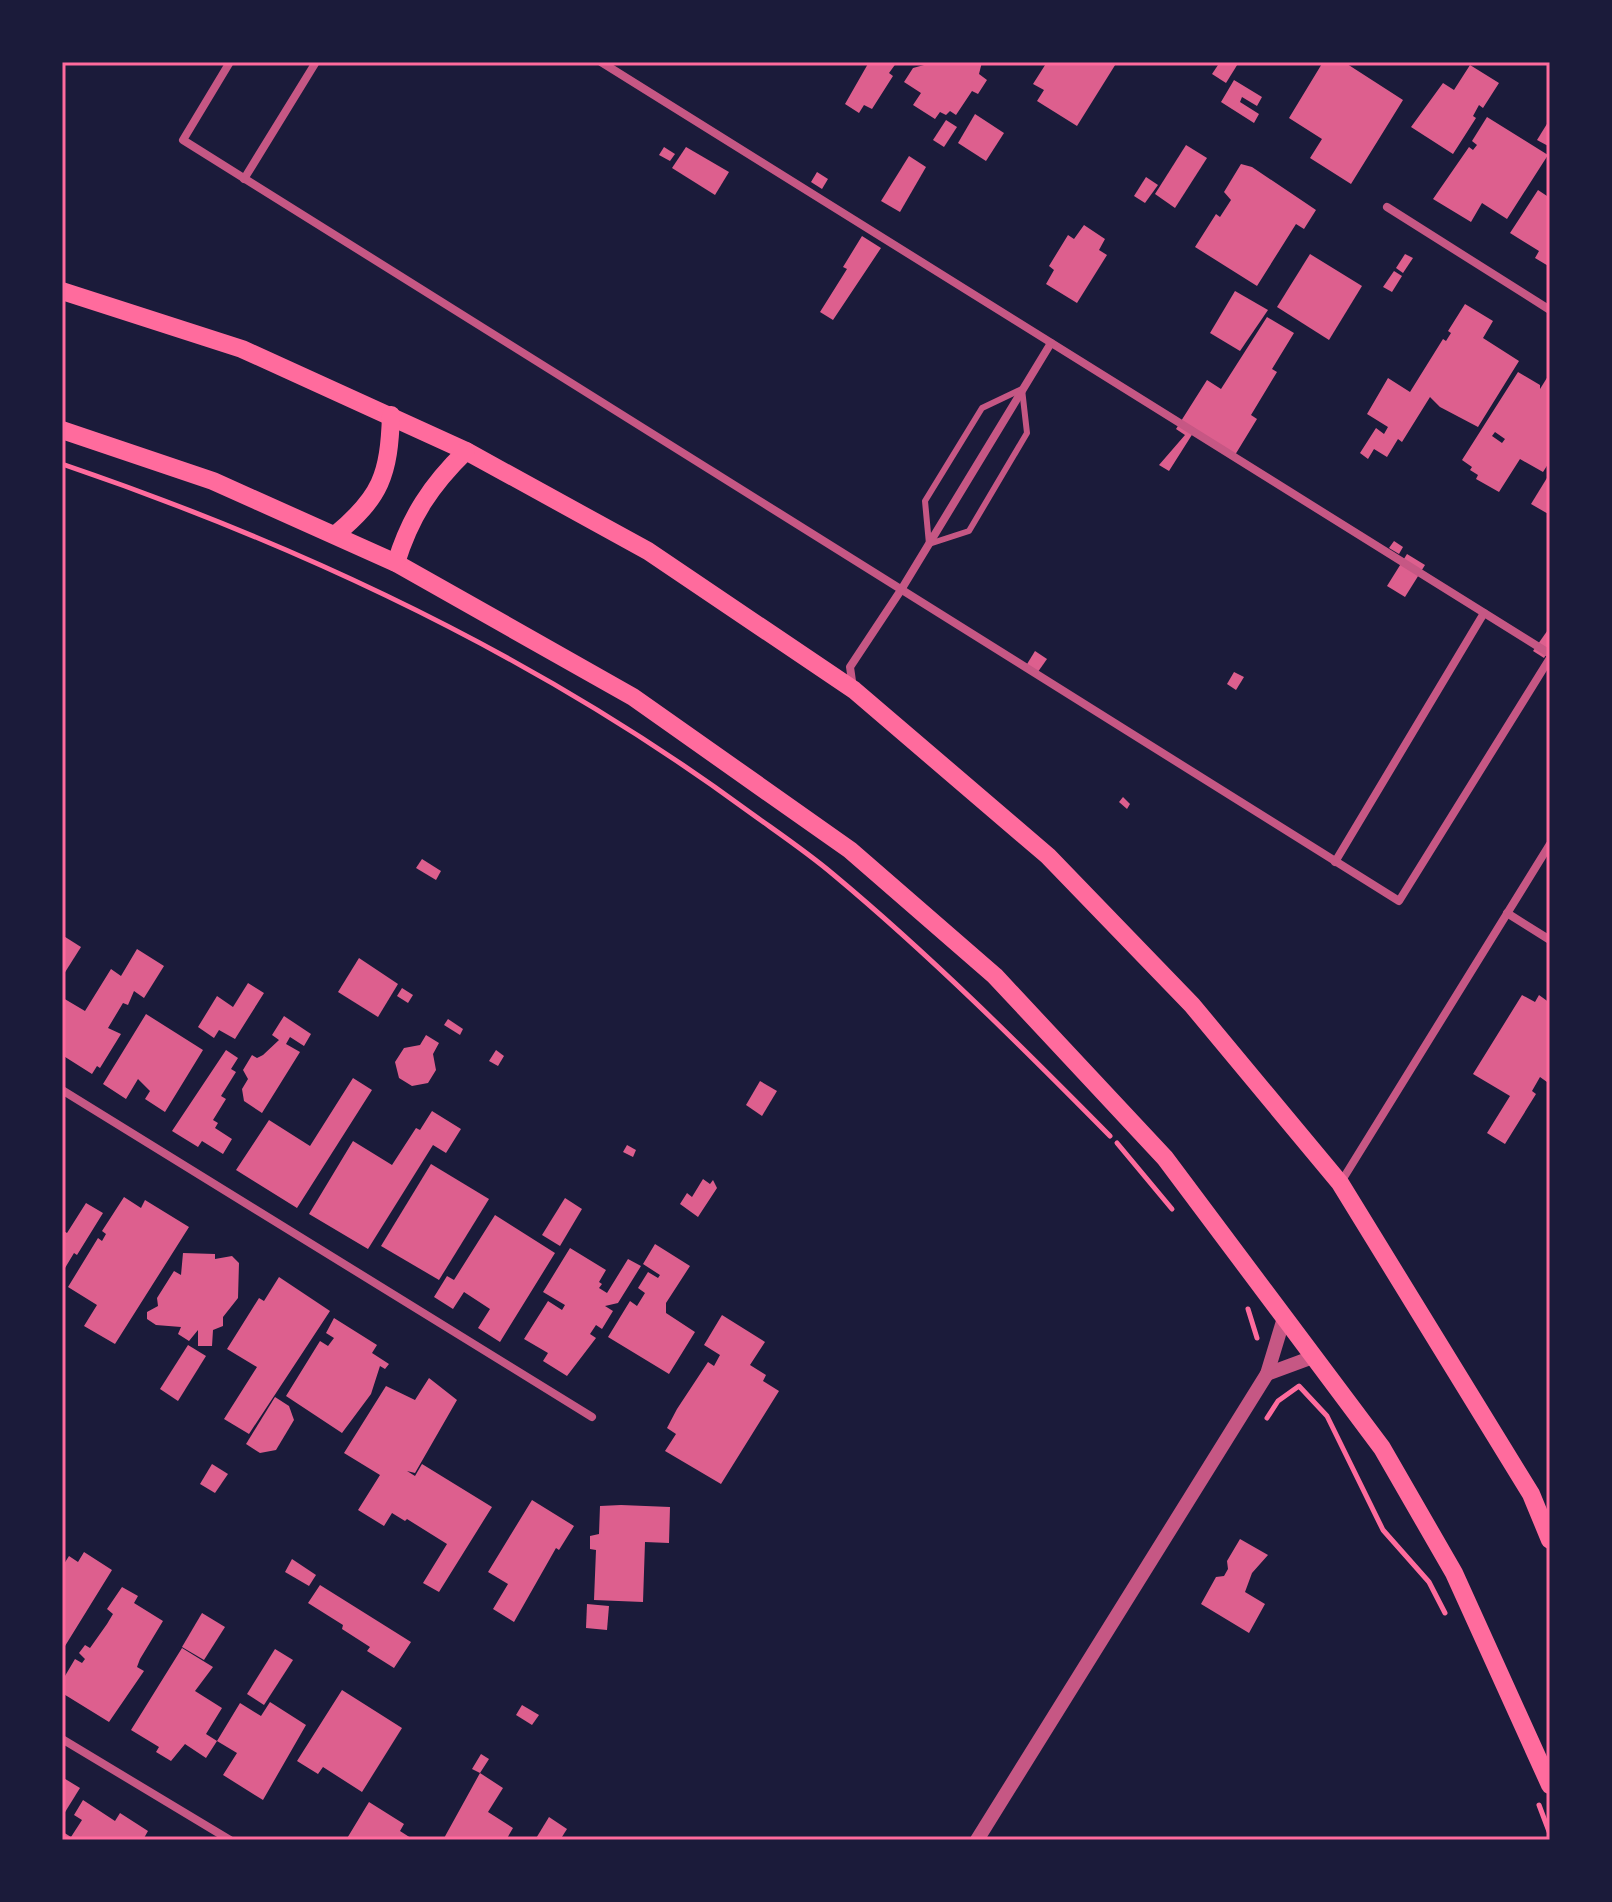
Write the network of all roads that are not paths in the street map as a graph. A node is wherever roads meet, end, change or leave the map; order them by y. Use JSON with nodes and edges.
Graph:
{"nodes":[{"id":1,"x":230,"y":62,"type":"edge"},
{"id":2,"x":316,"y":62,"type":"edge"},
{"id":3,"x":601,"y":62,"type":"edge"},
{"id":4,"x":244,"y":179,"type":"junction"},
{"id":5,"x":1387,"y":207,"type":"dead end"},
{"id":6,"x":62,"y":291,"type":"edge"},
{"id":7,"x":1550,"y":310,"type":"edge"},
{"id":8,"x":1051,"y":343,"type":"junction"},
{"id":9,"x":1022,"y":389,"type":"junction"},
{"id":10,"x":391,"y":415,"type":"junction"},
{"id":11,"x":62,"y":430,"type":"edge"},
{"id":12,"x":466,"y":451,"type":"junction"},
{"id":13,"x":335,"y":535,"type":"junction"},
{"id":14,"x":929,"y":544,"type":"junction"},
{"id":15,"x":396,"y":563,"type":"junction"},
{"id":16,"x":901,"y":590,"type":"junction"},
{"id":17,"x":1484,"y":613,"type":"junction"},
{"id":18,"x":1550,"y":656,"type":"edge"},
{"id":19,"x":850,"y":667,"type":"junction"},
{"id":20,"x":830,"y":671,"type":"junction"},
{"id":21,"x":854,"y":690,"type":"junction"},
{"id":22,"x":1550,"y":844,"type":"edge"},
{"id":23,"x":1335,"y":862,"type":"junction"},
{"id":24,"x":1507,"y":913,"type":"junction"},
{"id":25,"x":1550,"y":940,"type":"edge"},
{"id":26,"x":62,"y":1090,"type":"edge"},
{"id":27,"x":1340,"y":1183,"type":"junction"},
{"id":28,"x":1284,"y":1318,"type":"junction"},
{"id":29,"x":1313,"y":1357,"type":"junction"},
{"id":30,"x":1271,"y":1379,"type":"junction"},
{"id":31,"x":592,"y":1417,"type":"dead end"},
{"id":32,"x":1550,"y":1540,"type":"edge"},
{"id":33,"x":62,"y":1739,"type":"edge"},
{"id":34,"x":1546,"y":1765,"type":"edge"},
{"id":35,"x":1542,"y":1789,"type":"edge"},
{"id":36,"x":230,"y":1840,"type":"edge"},
{"id":37,"x":977,"y":1840,"type":"edge"}],
"edges":[{"from":1,"to":4,"type":"street"},
{"from":2,"to":4,"type":"street"},
{"from":3,"to":8,"type":"street"},
{"from":4,"to":16,"type":"street"},
{"from":5,"to":7,"type":"street"},
{"from":6,"to":10,"type":"main road"},
{"from":8,"to":9,"type":"street"},
{"from":8,"to":17,"type":"street"},
{"from":9,"to":14,"type":"street"},
{"from":9,"to":14,"type":"lane"},
{"from":9,"to":14,"type":"lane"},
{"from":10,"to":12,"type":"main road"},
{"from":10,"to":13,"type":"main road"},
{"from":11,"to":13,"type":"main road"},
{"from":12,"to":15,"type":"main road"},
{"from":12,"to":20,"type":"main road"},
{"from":13,"to":15,"type":"main road"},
{"from":14,"to":16,"type":"street"},
{"from":15,"to":28,"type":"main road"},
{"from":16,"to":19,"type":"street"},
{"from":16,"to":23,"type":"street"},
{"from":17,"to":18,"type":"street"},
{"from":17,"to":23,"type":"street"},
{"from":18,"to":23,"type":"street"},
{"from":19,"to":20,"type":"street"},
{"from":19,"to":21,"type":"street"},
{"from":20,"to":21,"type":"main road"},
{"from":21,"to":27,"type":"main road"},
{"from":22,"to":24,"type":"street"},
{"from":24,"to":25,"type":"street"},
{"from":24,"to":27,"type":"street"},
{"from":26,"to":31,"type":"street"},
{"from":27,"to":32,"type":"main road"},
{"from":28,"to":29,"type":"main road"},
{"from":28,"to":30,"type":"street"},
{"from":29,"to":30,"type":"street"},
{"from":29,"to":34,"type":"main road"},
{"from":30,"to":37,"type":"street"},
{"from":33,"to":36,"type":"street"},
{"from":34,"to":35,"type":"main road"}]}
